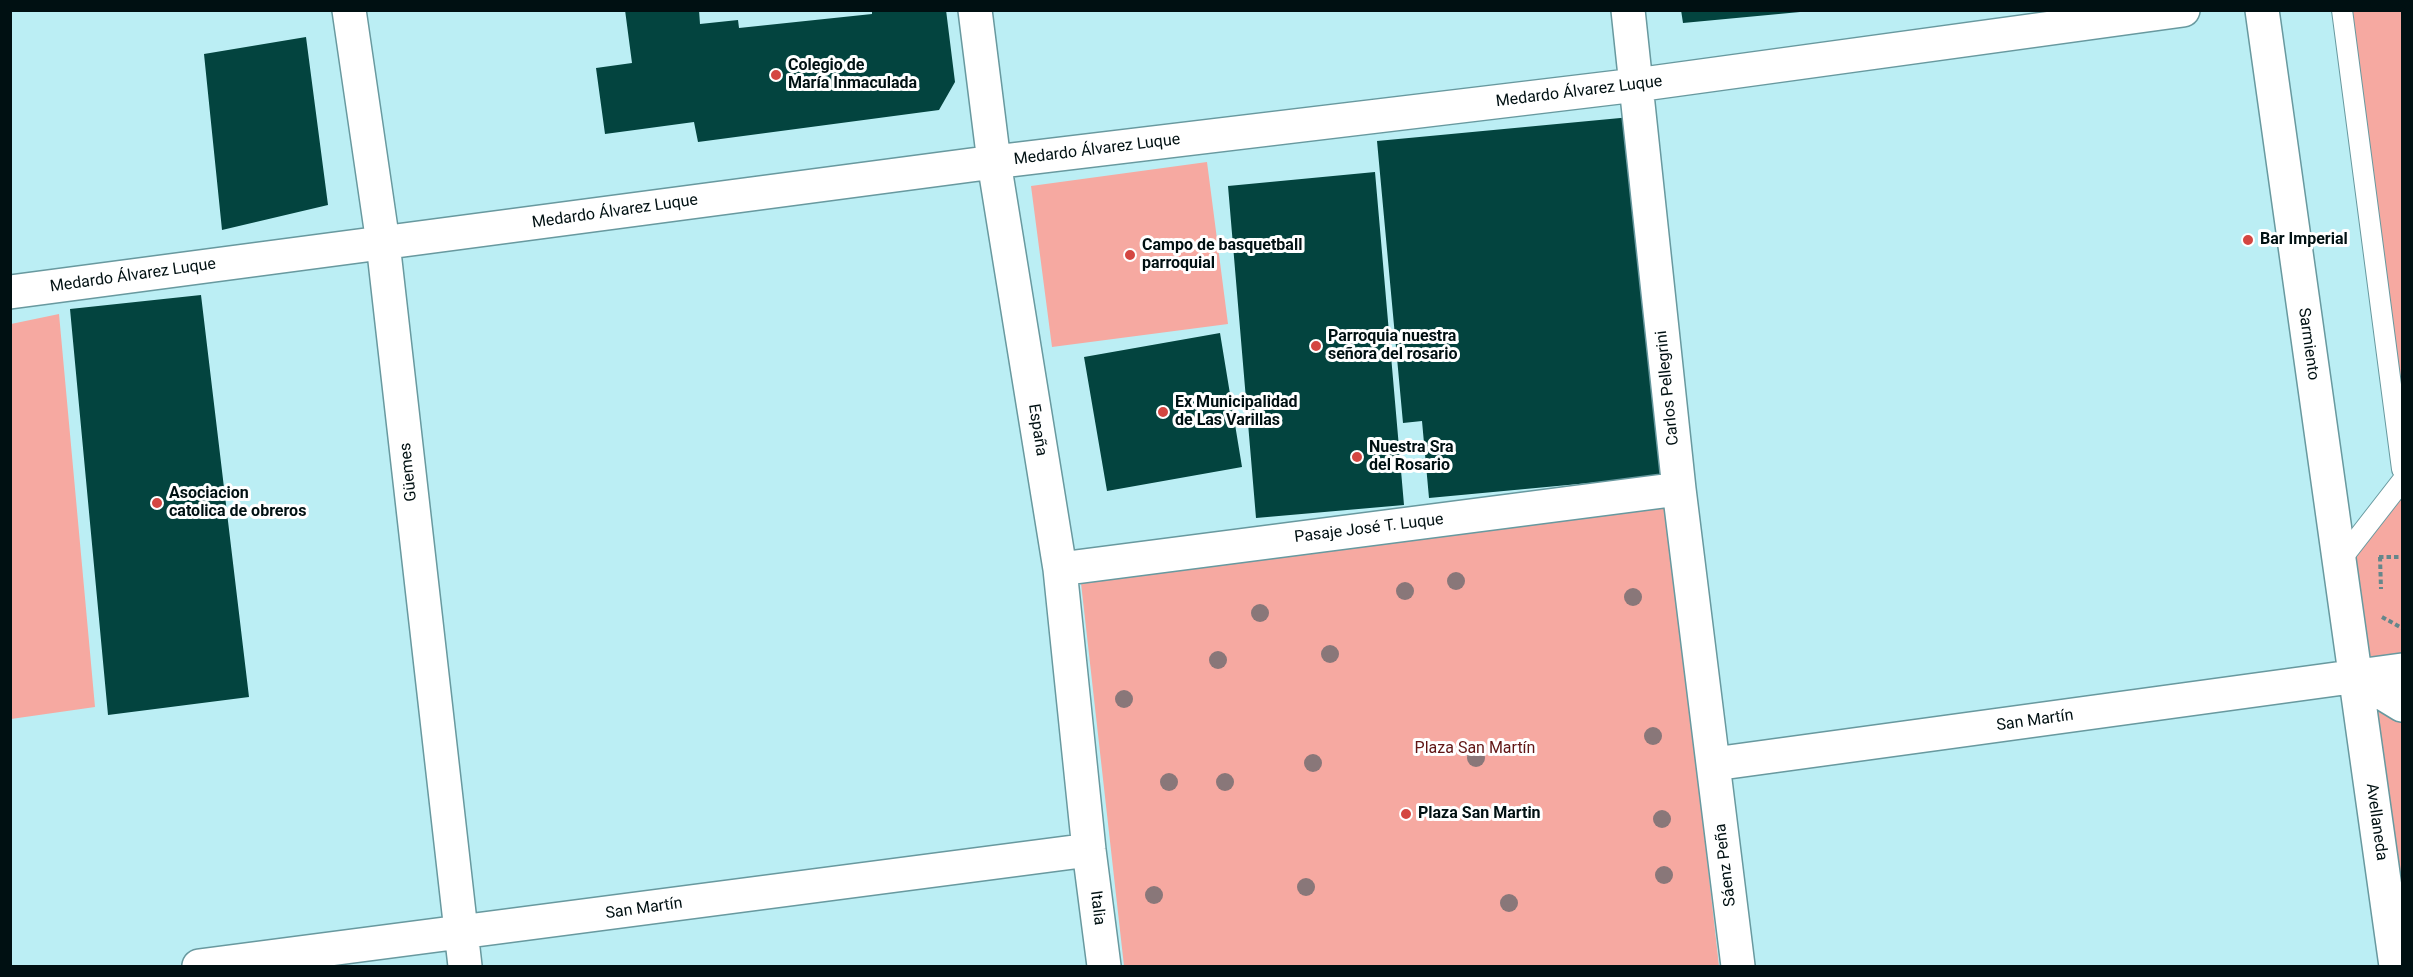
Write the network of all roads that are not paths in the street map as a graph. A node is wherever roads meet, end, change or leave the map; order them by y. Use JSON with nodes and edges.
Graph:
{"nodes":[{"id":1,"x":349,"y":10,"type":"edge"},
{"id":2,"x":975,"y":10,"type":"edge"},
{"id":3,"x":1628,"y":10,"type":"edge"},
{"id":4,"x":2183,"y":10,"type":"edge"},
{"id":5,"x":2262,"y":10,"type":"edge"},
{"id":6,"x":2342,"y":10,"type":"edge"},
{"id":7,"x":1636,"y":85,"type":"junction"},
{"id":8,"x":993,"y":162,"type":"junction"},
{"id":9,"x":383,"y":243,"type":"junction"},
{"id":10,"x":10,"y":292,"type":"edge"},
{"id":11,"x":2403,"y":469,"type":"edge"},
{"id":12,"x":2403,"y":481,"type":"edge"},
{"id":13,"x":1679,"y":489,"type":"junction"},
{"id":14,"x":2339,"y":562,"type":"junction"},
{"id":15,"x":1060,"y":569,"type":"junction"},
{"id":16,"x":2403,"y":670,"type":"edge"},
{"id":17,"x":2356,"y":677,"type":"junction"},
{"id":18,"x":2403,"y":705,"type":"edge"},
{"id":19,"x":1714,"y":764,"type":"junction"},
{"id":20,"x":1089,"y":850,"type":"junction"},
{"id":21,"x":461,"y":934,"type":"junction"},
{"id":22,"x":199,"y":966,"type":"edge"},
{"id":23,"x":465,"y":966,"type":"edge"},
{"id":24,"x":1104,"y":966,"type":"edge"},
{"id":25,"x":1738,"y":966,"type":"edge"},
{"id":26,"x":2396,"y":966,"type":"edge"}],
"edges":[{"from":1,"to":9,"type":"street","name":"Güemes"},
{"from":2,"to":8,"type":"street","name":"España"},
{"from":3,"to":7,"type":"street","name":"Carlos Pellegrini"},
{"from":4,"to":7,"type":"street","name":"Medardo Álvarez Luque"},
{"from":5,"to":14,"type":"street","name":"Sarmiento"},
{"from":6,"to":11,"type":"lane"},
{"from":7,"to":8,"type":"street","name":"Medardo Álvarez Luque"},
{"from":7,"to":13,"type":"street","name":"Carlos Pellegrini"},
{"from":8,"to":9,"type":"street","name":"Medardo Álvarez Luque"},
{"from":8,"to":15,"type":"street","name":"España"},
{"from":9,"to":10,"type":"street","name":"Medardo Álvarez Luque"},
{"from":9,"to":21,"type":"street","name":"Güemes"},
{"from":12,"to":14,"type":"lane"},
{"from":13,"to":15,"type":"street","name":"Pasaje José T. Luque"},
{"from":13,"to":19,"type":"street","name":"Carlos Pellegrini"},
{"from":14,"to":17,"type":"street","name":"Sarmiento"},
{"from":15,"to":20,"type":"street","name":"España"},
{"from":16,"to":17,"type":"street","name":"San Martín"},
{"from":17,"to":18,"type":"street"},
{"from":17,"to":19,"type":"street","name":"San Martín"},
{"from":17,"to":26,"type":"street","name":"Avellaneda"},
{"from":19,"to":25,"type":"street","name":"Sáenz Peña"},
{"from":20,"to":21,"type":"street","name":"San Martín"},
{"from":20,"to":24,"type":"street","name":"Italia"},
{"from":21,"to":22,"type":"street","name":"San Martín"},
{"from":21,"to":23,"type":"street","name":"Güemes"}]}
